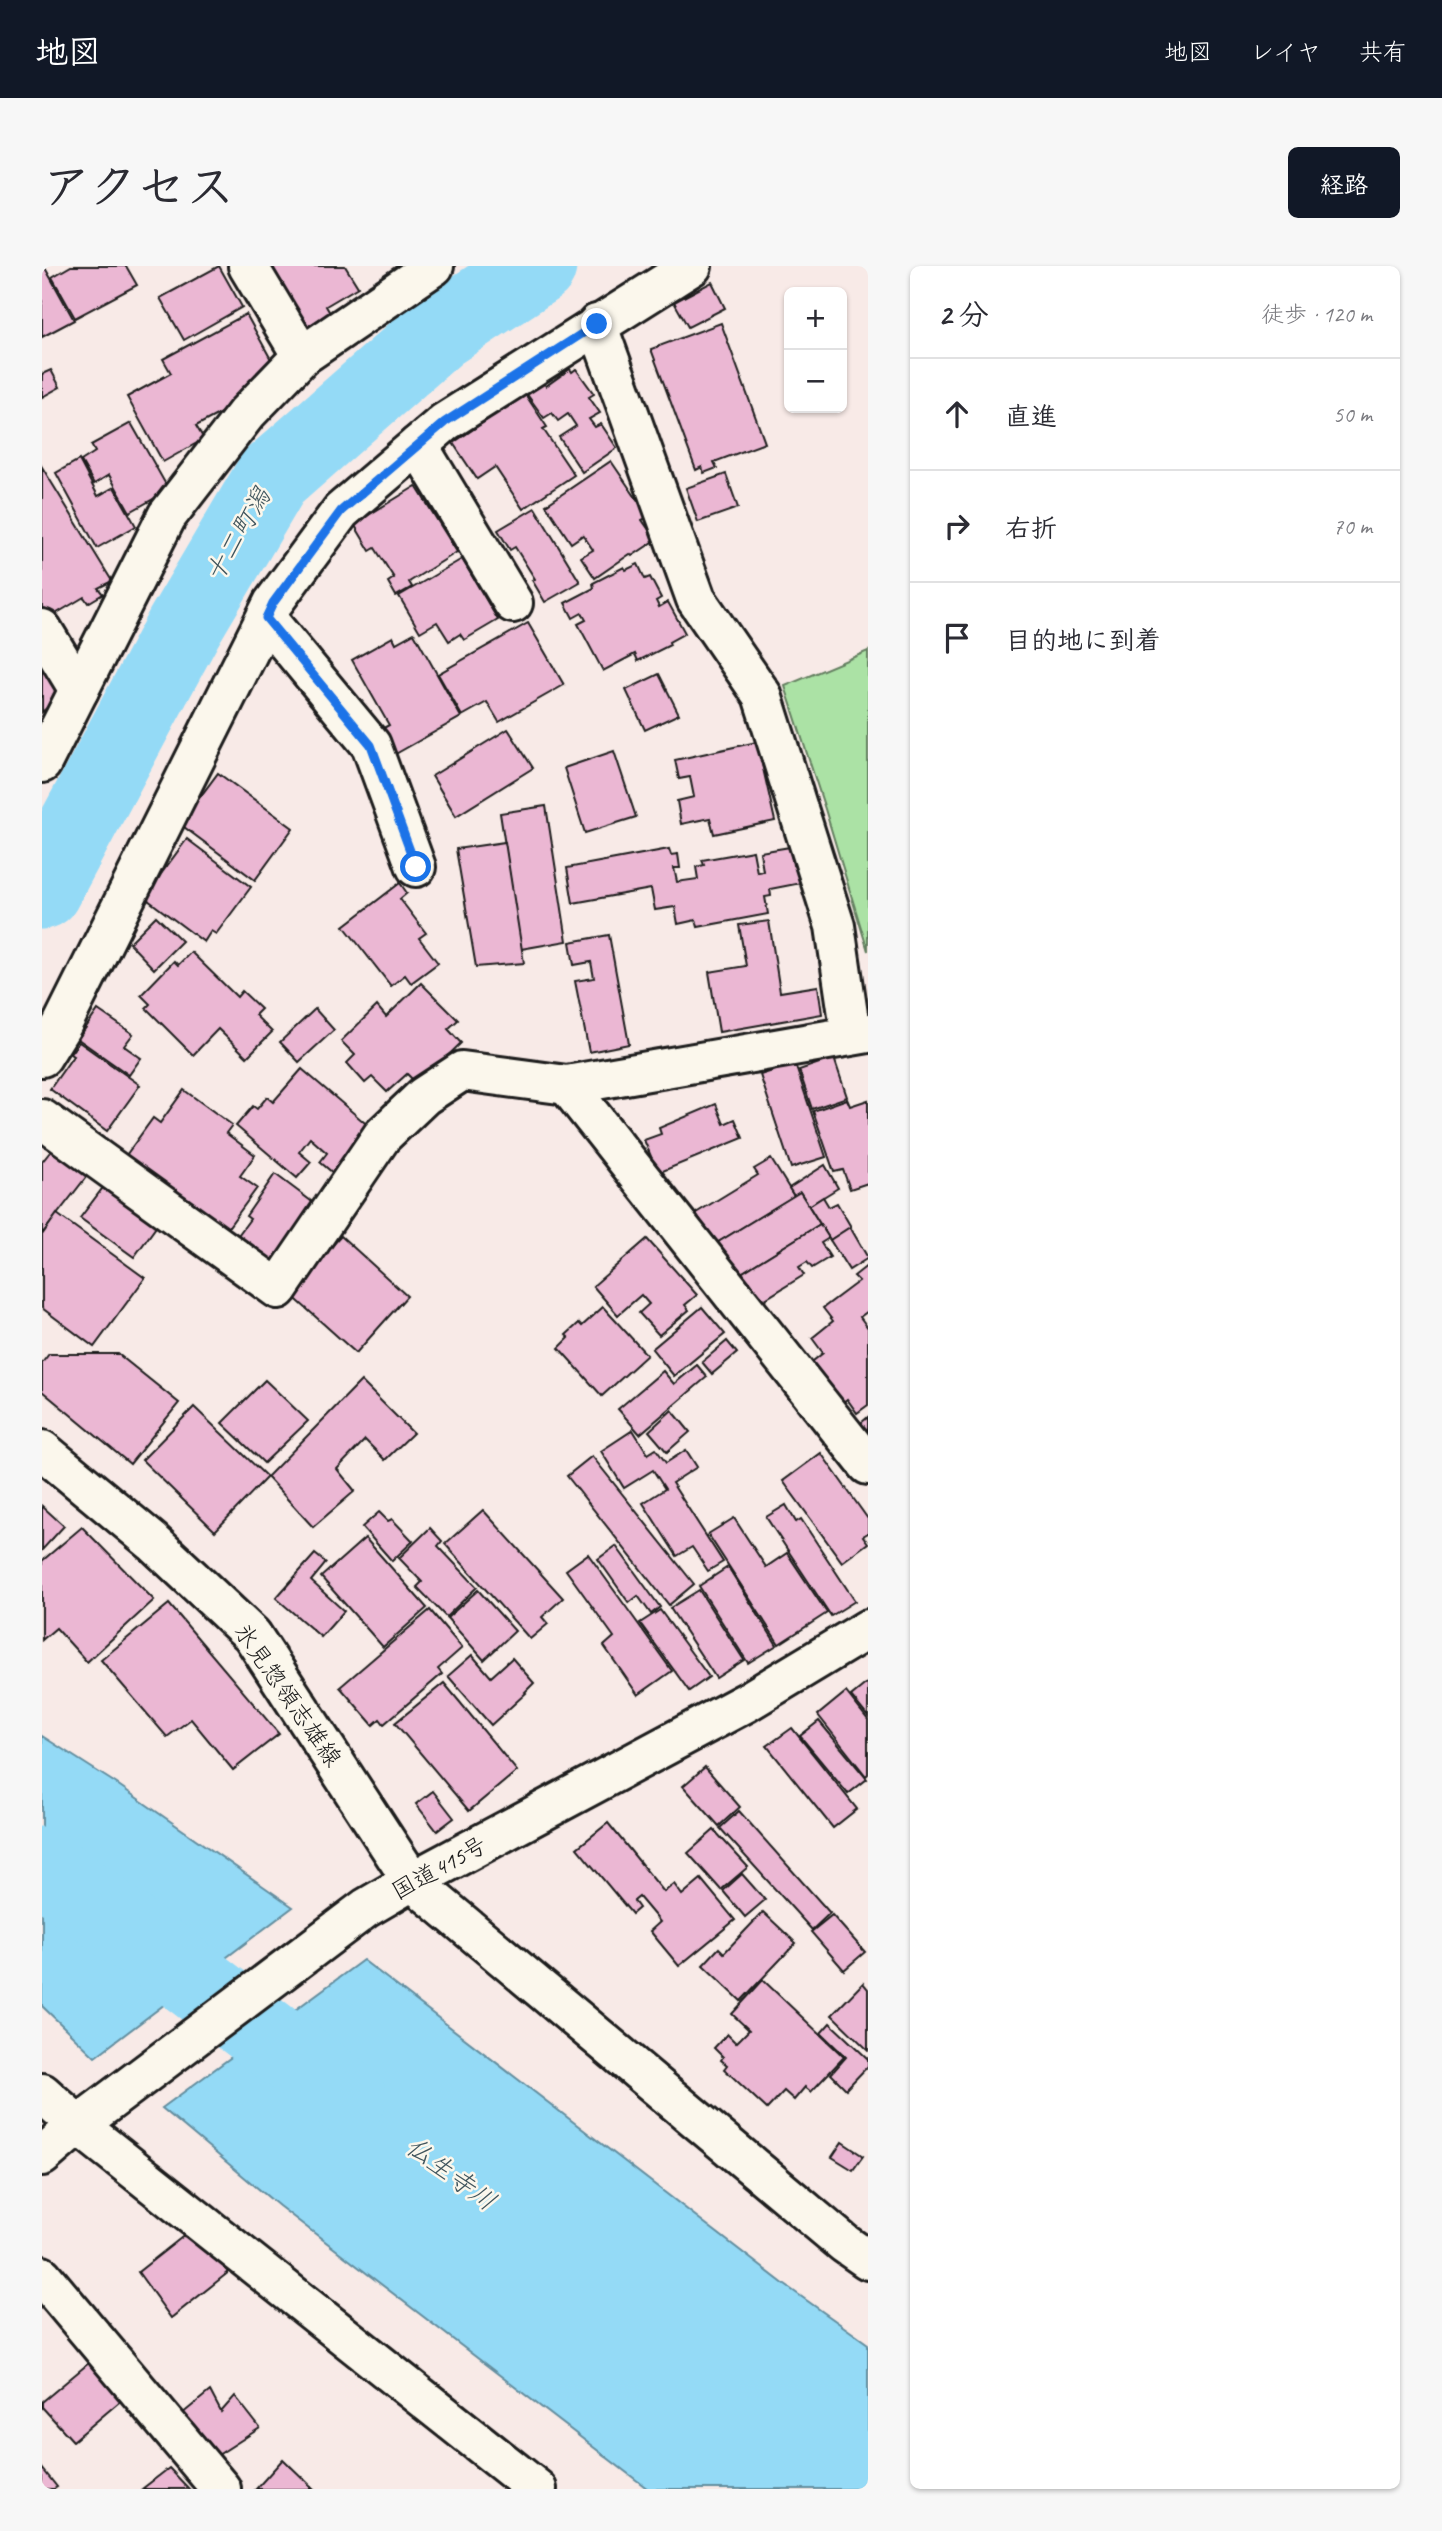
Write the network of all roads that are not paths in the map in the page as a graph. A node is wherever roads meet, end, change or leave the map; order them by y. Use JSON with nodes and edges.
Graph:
{"nodes":[{"id":1,"x":248,"y":266,"type":"edge"},
{"id":2,"x":434,"y":266,"type":"edge"},
{"id":3,"x":692,"y":266,"type":"edge"},
{"id":4,"x":597,"y":324,"type":"junction"},
{"id":5,"x":302,"y":356,"type":"junction"},
{"id":6,"x":418,"y":445,"type":"junction"},
{"id":7,"x":513,"y":603,"type":"dead end"},
{"id":8,"x":266,"y":618,"type":"junction"},
{"id":9,"x":42,"y":629,"type":"edge"},
{"id":10,"x":79,"y":690,"type":"junction"},
{"id":11,"x":42,"y":763,"type":"edge"},
{"id":12,"x":416,"y":867,"type":"dead end"},
{"id":13,"x":859,"y":1034,"type":"edge"},
{"id":14,"x":42,"y":1057,"type":"edge"},
{"id":15,"x":567,"y":1085,"type":"junction"},
{"id":16,"x":42,"y":1119,"type":"edge"},
{"id":17,"x":42,"y":1450,"type":"edge"},
{"id":18,"x":868,"y":1465,"type":"edge"},
{"id":19,"x":868,"y":1629,"type":"edge"},
{"id":20,"x":412,"y":1881,"type":"junction"},
{"id":21,"x":42,"y":2093,"type":"edge"},
{"id":22,"x":78,"y":2125,"type":"junction"},
{"id":23,"x":42,"y":2156,"type":"edge"},
{"id":24,"x":868,"y":2260,"type":"edge"},
{"id":25,"x":42,"y":2277,"type":"edge"},
{"id":26,"x":221,"y":2489,"type":"edge"},
{"id":27,"x":537,"y":2489,"type":"edge"}],
"edges":[{"from":1,"to":5,"type":"main road"},
{"from":2,"to":5,"type":"main road"},
{"from":3,"to":4,"type":"main road"},
{"from":4,"to":6,"type":"main road"},
{"from":4,"to":13,"type":"main road"},
{"from":5,"to":10,"type":"main road"},
{"from":6,"to":7,"type":"main road"},
{"from":6,"to":8,"type":"main road"},
{"from":8,"to":12,"type":"main road"},
{"from":8,"to":14,"type":"main road"},
{"from":9,"to":10,"type":"main road"},
{"from":10,"to":11,"type":"main road"},
{"from":13,"to":15,"type":"main road"},
{"from":15,"to":16,"type":"main road"},
{"from":15,"to":18,"type":"main road"},
{"from":17,"to":20,"type":"main road","name":"氷見惣領志雄線"},
{"from":19,"to":20,"type":"main road","name":"国道415号"},
{"from":20,"to":22,"type":"main road","name":"国道415号"},
{"from":20,"to":24,"type":"main road","name":"氷見惣領志雄線"},
{"from":21,"to":22,"type":"main road"},
{"from":22,"to":23,"type":"main road","name":"国道415号"},
{"from":22,"to":27,"type":"main road"},
{"from":25,"to":26,"type":"main road"}]}
